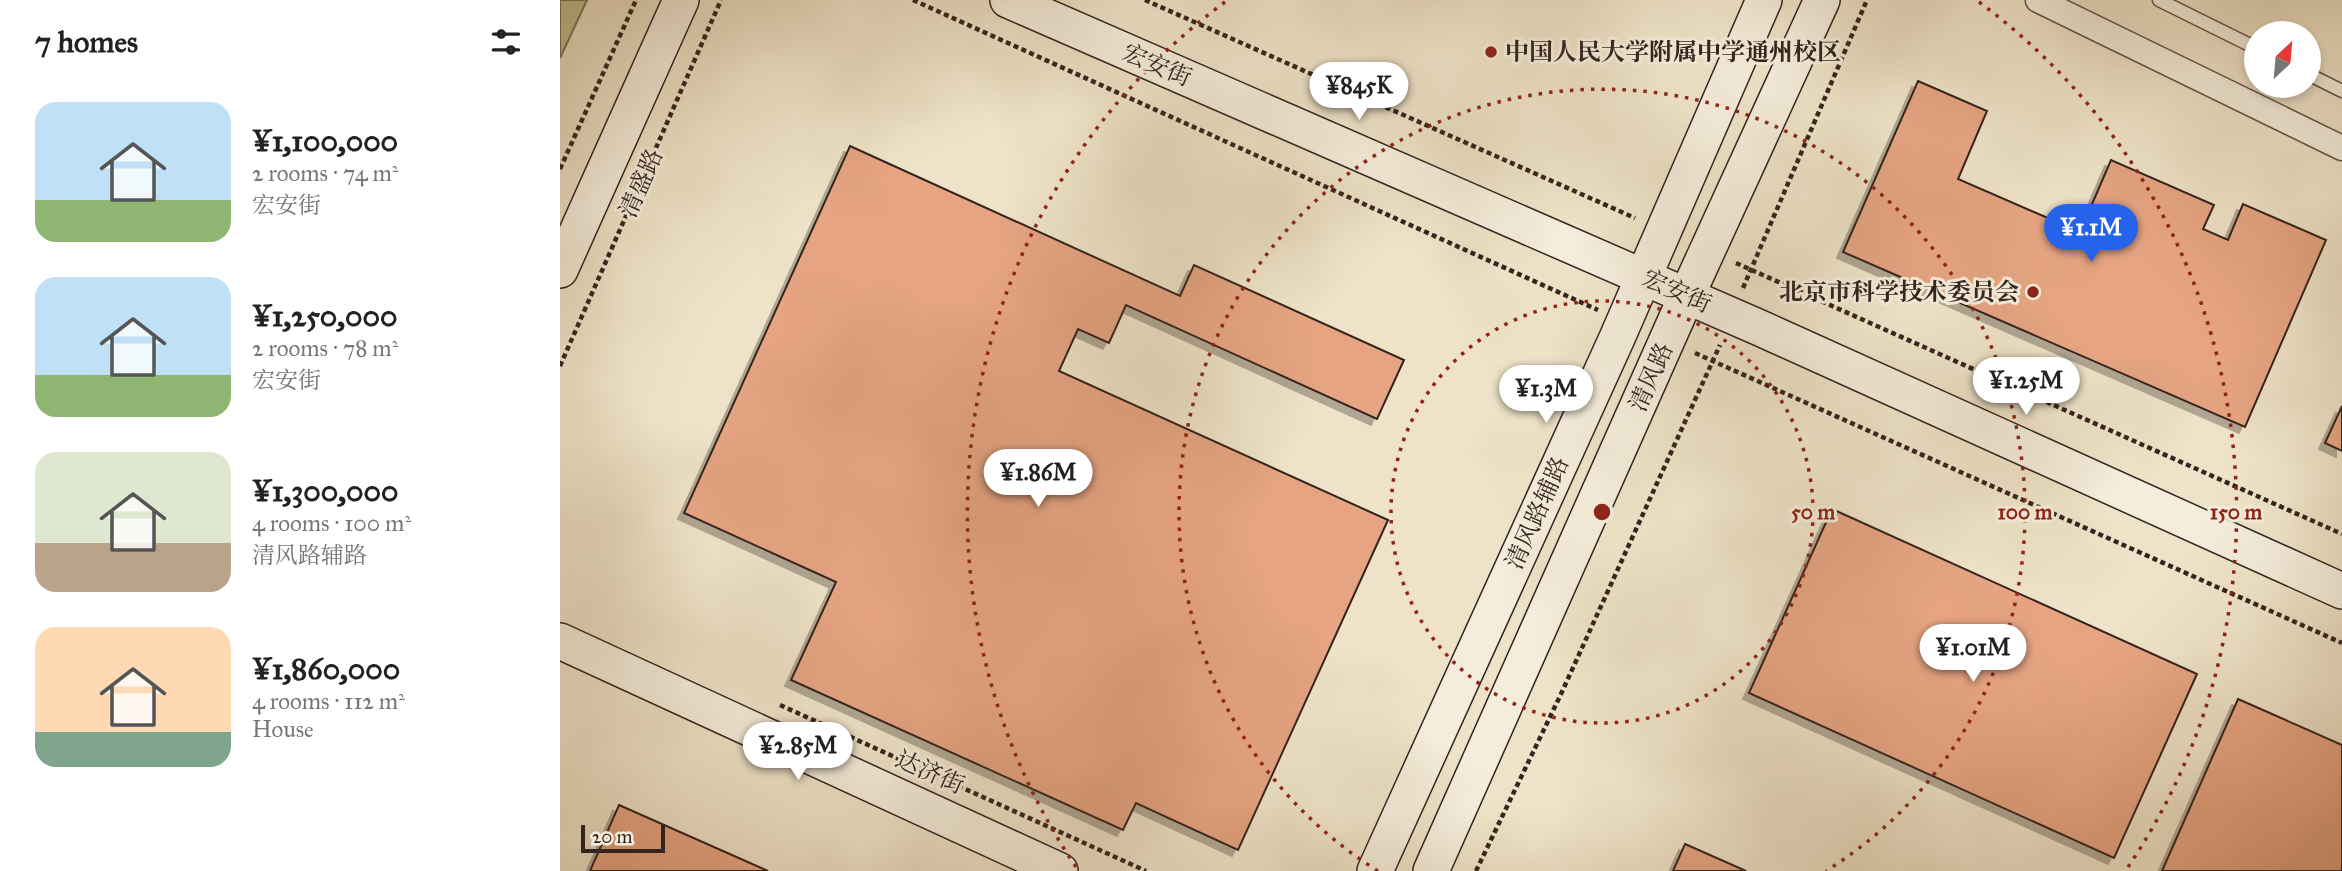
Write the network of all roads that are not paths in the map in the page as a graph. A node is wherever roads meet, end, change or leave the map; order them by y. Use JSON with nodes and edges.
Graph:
{"nodes":[{"id":1,"x":681,"y":0,"type":"edge"},
{"id":2,"x":1007,"y":0,"type":"edge"},
{"id":3,"x":1764,"y":0,"type":"edge"},
{"id":4,"x":1822,"y":0,"type":"edge"},
{"id":5,"x":2038,"y":0,"type":"edge"},
{"id":6,"x":2159,"y":0,"type":"edge"},
{"id":7,"x":2244,"y":42,"type":"edge"},
{"id":8,"x":2321,"y":80,"type":"edge"},
{"id":9,"x":2342,"y":91,"type":"edge"},
{"id":10,"x":2342,"y":148,"type":"edge"},
{"id":11,"x":560,"y":270,"type":"edge"},
{"id":12,"x":1642,"y":276,"type":"junction"},
{"id":13,"x":1687,"y":295,"type":"junction"},
{"id":14,"x":2342,"y":591,"type":"edge"},
{"id":15,"x":560,"y":641,"type":"edge"},
{"id":16,"x":1060,"y":871,"type":"edge"},
{"id":17,"x":1375,"y":871,"type":"edge"},
{"id":18,"x":1431,"y":871,"type":"edge"}],
"edges":[{"from":1,"to":11,"type":"street","name":"清盛路"},
{"from":2,"to":12,"type":"street","name":"宏安街"},
{"from":3,"to":12,"type":"street","name":"清风路辅路"},
{"from":4,"to":13,"type":"street","name":"清风路"},
{"from":5,"to":10,"type":"street"},
{"from":6,"to":7,"type":"lane"},
{"from":8,"to":9,"type":"lane"},
{"from":12,"to":13,"type":"street","name":"宏安街"},
{"from":12,"to":17,"type":"street","name":"清风路辅路"},
{"from":13,"to":14,"type":"street","name":"宏安街"},
{"from":13,"to":18,"type":"street","name":"清风路"},
{"from":15,"to":16,"type":"street","name":"达济街"}]}
